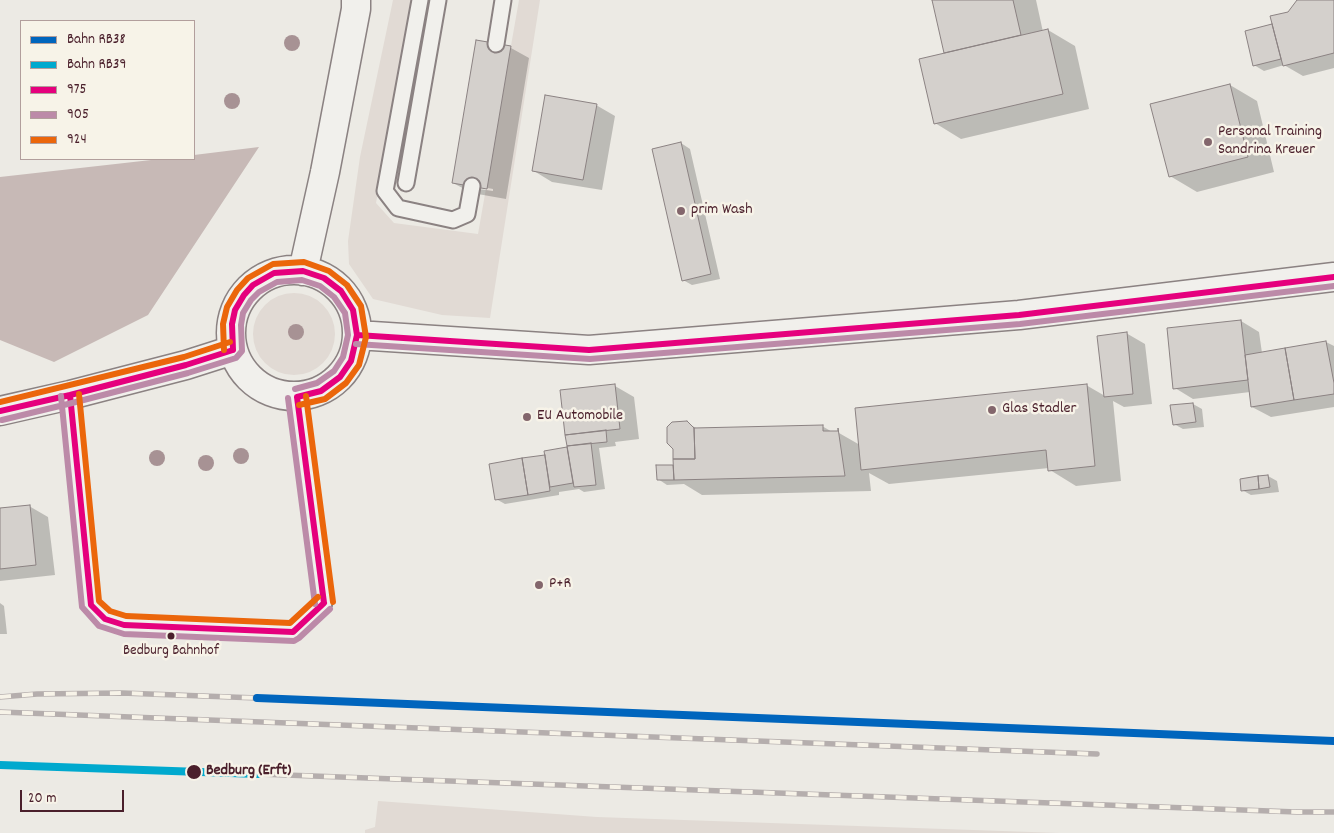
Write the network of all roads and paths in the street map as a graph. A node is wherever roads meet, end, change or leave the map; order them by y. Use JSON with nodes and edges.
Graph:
{"nodes":[{"id":1,"x":356,"y":0,"type":"edge"},
{"id":2,"x":420,"y":0,"type":"edge"},
{"id":3,"x":438,"y":0,"type":"edge"},
{"id":4,"x":503,"y":0,"type":"edge"},
{"id":5,"x":496,"y":44,"type":"dead end"},
{"id":6,"x":406,"y":183,"type":"dead end"},
{"id":7,"x":472,"y":186,"type":"dead end"},
{"id":8,"x":303,"y":271,"type":"junction"},
{"id":9,"x":1334,"y":277,"type":"edge"},
{"id":10,"x":357,"y":335,"type":"junction"},
{"id":11,"x":233,"y":350,"type":"junction"},
{"id":12,"x":70,"y":395,"type":"junction"},
{"id":13,"x":297,"y":397,"type":"junction"},
{"id":14,"x":0,"y":411,"type":"edge"}],
"edges":[{"from":1,"to":8,"type":"street"},
{"from":2,"to":7,"type":"lane"},
{"from":3,"to":6,"type":"lane"},
{"from":4,"to":5,"type":"lane"},
{"from":8,"to":10,"type":"street"},
{"from":8,"to":11,"type":"street"},
{"from":9,"to":10,"type":"street"},
{"from":10,"to":13,"type":"street"},
{"from":11,"to":12,"type":"street"},
{"from":11,"to":13,"type":"street"},
{"from":12,"to":13,"type":"lane"},
{"from":12,"to":14,"type":"street"}]}
